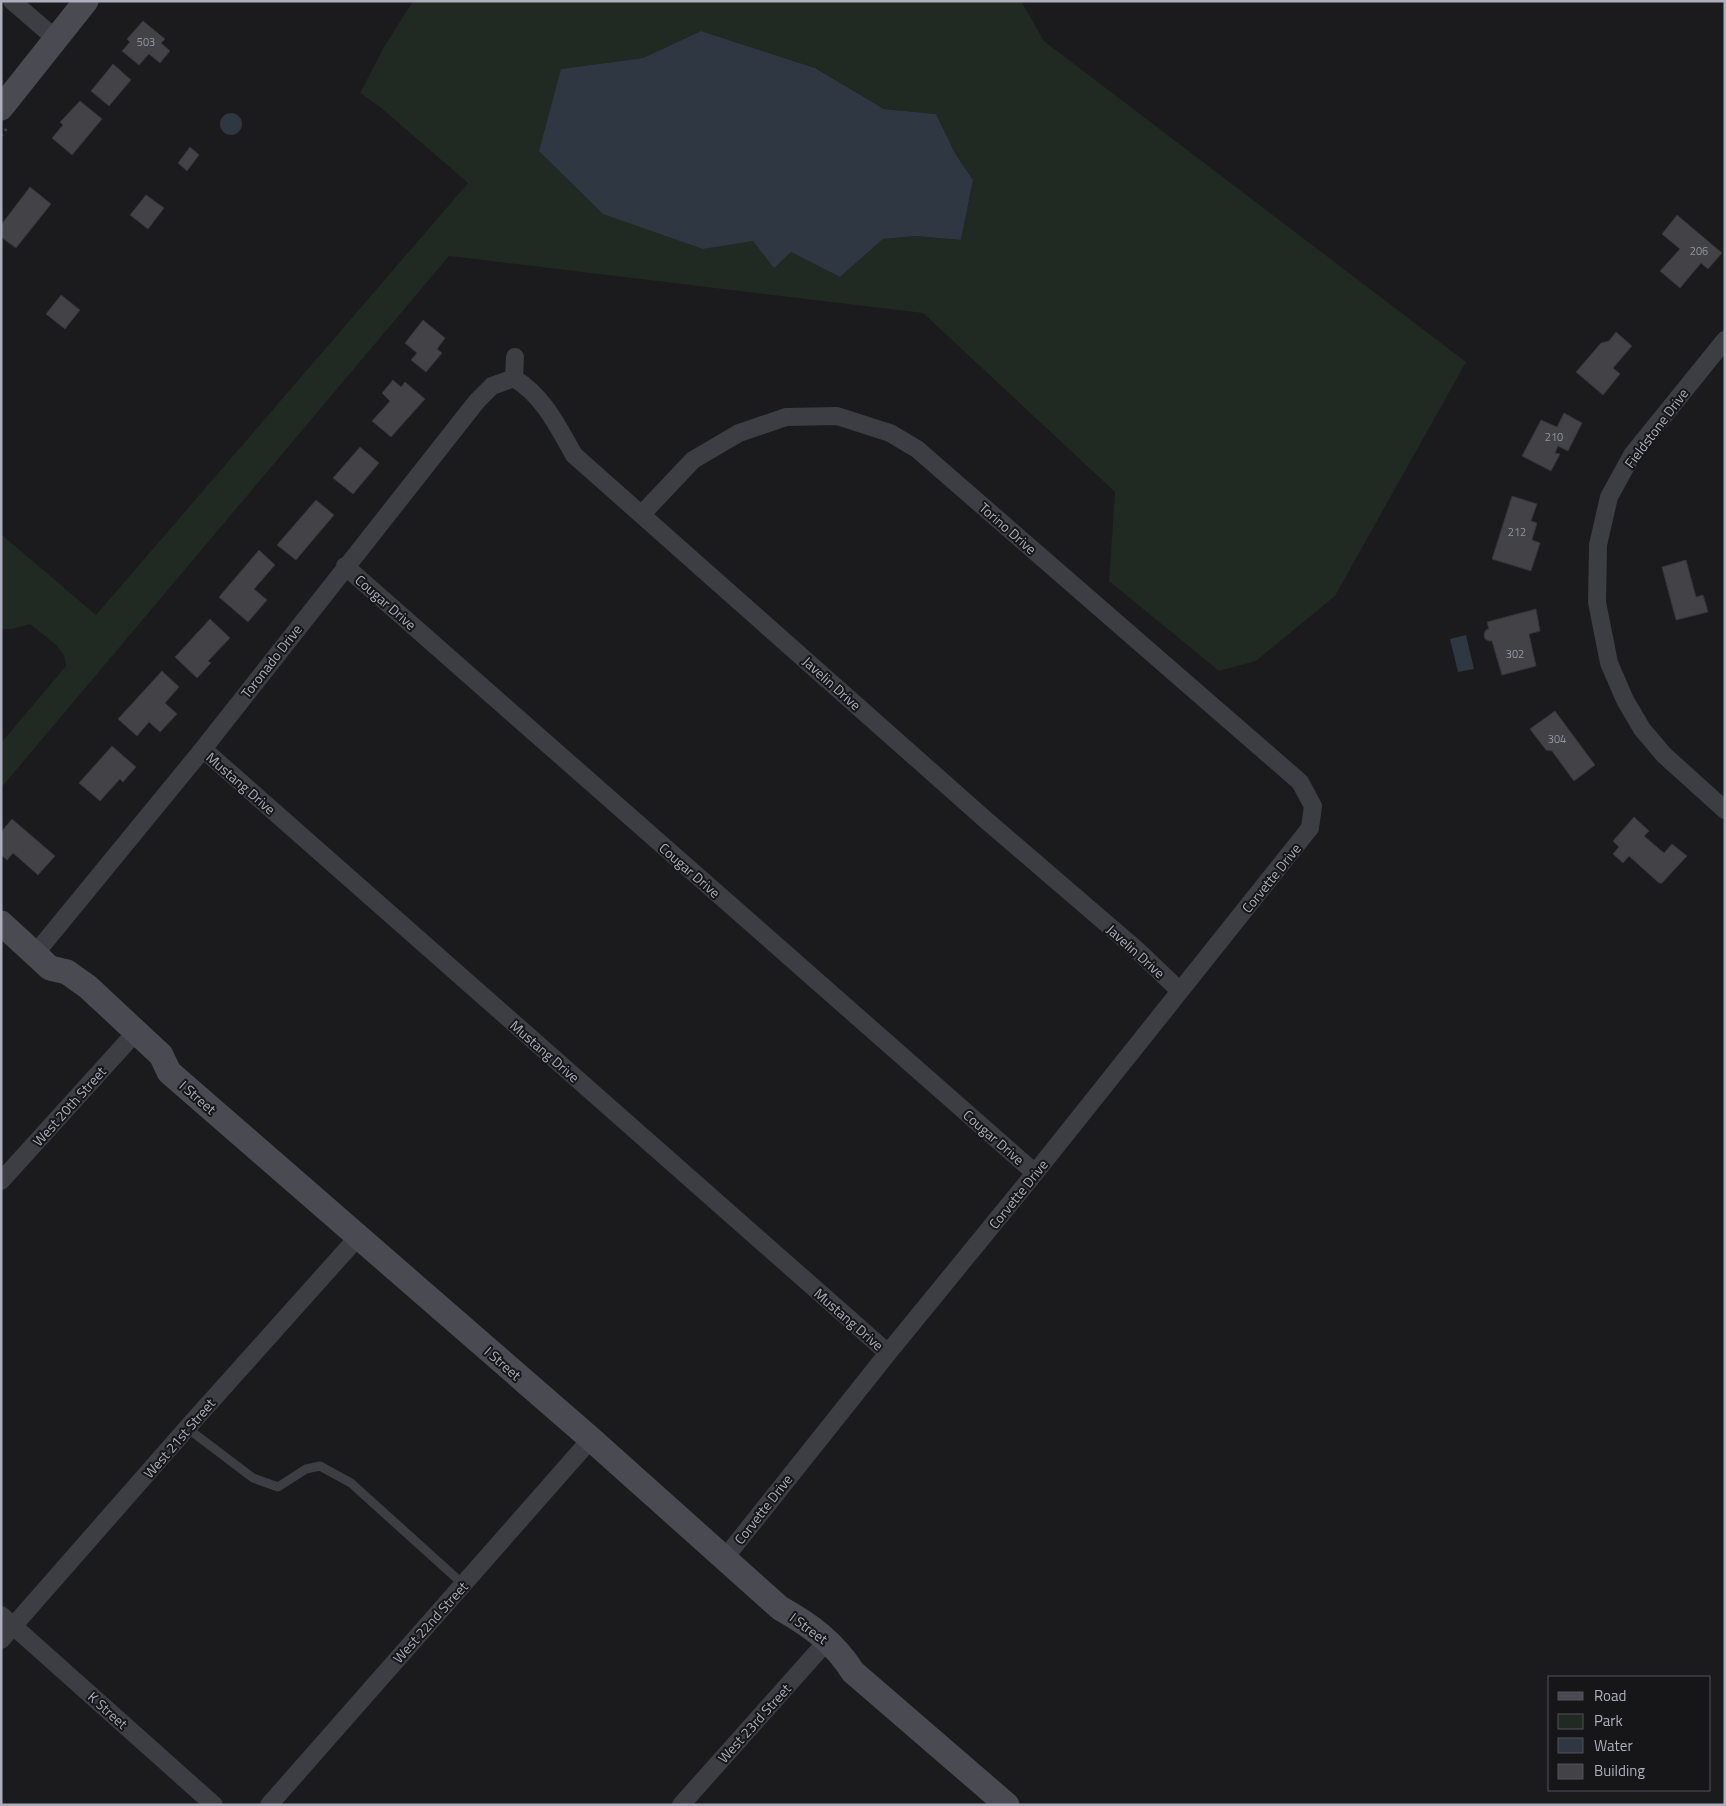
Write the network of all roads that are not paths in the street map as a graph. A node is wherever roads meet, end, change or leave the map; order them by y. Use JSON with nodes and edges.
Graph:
{"nodes":[{"id":1,"x":12,"y":1,"type":"edge"},
{"id":2,"x":86,"y":1,"type":"edge"},
{"id":3,"x":56,"y":39,"type":"junction"},
{"id":4,"x":1,"y":108,"type":"edge"},
{"id":5,"x":1725,"y":340,"type":"edge"},
{"id":6,"x":515,"y":357,"type":"dead end"},
{"id":7,"x":514,"y":378,"type":"junction"},
{"id":8,"x":642,"y":514,"type":"junction"},
{"id":9,"x":345,"y":566,"type":"junction"},
{"id":10,"x":203,"y":749,"type":"junction"},
{"id":11,"x":1725,"y":810,"type":"edge"},
{"id":12,"x":1310,"y":828,"type":"joint"},
{"id":13,"x":1,"y":924,"type":"edge"},
{"id":14,"x":35,"y":954,"type":"junction"},
{"id":15,"x":1180,"y":991,"type":"junction"},
{"id":16,"x":136,"y":1032,"type":"junction"},
{"id":17,"x":1035,"y":1173,"type":"junction"},
{"id":18,"x":1,"y":1181,"type":"edge"},
{"id":19,"x":358,"y":1237,"type":"junction"},
{"id":20,"x":888,"y":1353,"type":"junction"},
{"id":21,"x":187,"y":1428,"type":"junction"},
{"id":22,"x":591,"y":1439,"type":"junction"},
{"id":23,"x":724,"y":1559,"type":"junction"},
{"id":24,"x":464,"y":1585,"type":"junction"},
{"id":25,"x":8,"y":1621,"type":"edge"},
{"id":26,"x":1,"y":1640,"type":"edge"},
{"id":27,"x":828,"y":1640,"type":"junction"},
{"id":28,"x":214,"y":1805,"type":"edge"},
{"id":29,"x":268,"y":1805,"type":"edge"},
{"id":30,"x":680,"y":1805,"type":"edge"},
{"id":31,"x":1007,"y":1805,"type":"edge"}],
"edges":[{"from":1,"to":3,"type":"street"},
{"from":2,"to":3,"type":"street"},
{"from":3,"to":4,"type":"street"},
{"from":5,"to":11,"type":"street","name":"Fieldstone Drive"},
{"from":6,"to":7,"type":"street"},
{"from":7,"to":8,"type":"street","name":"Javelin Drive"},
{"from":7,"to":9,"type":"street","name":"Toronado Drive"},
{"from":8,"to":12,"type":"street","name":"Torino Drive"},
{"from":8,"to":15,"type":"street","name":"Javelin Drive"},
{"from":9,"to":10,"type":"street","name":"Toronado Drive"},
{"from":9,"to":17,"type":"street","name":"Cougar Drive"},
{"from":10,"to":14,"type":"street","name":"Toronado Drive"},
{"from":10,"to":20,"type":"street","name":"Mustang Drive"},
{"from":12,"to":15,"type":"street","name":"Corvette Drive"},
{"from":13,"to":14,"type":"street","name":"I Street"},
{"from":14,"to":16,"type":"street","name":"I Street"},
{"from":15,"to":17,"type":"street","name":"Corvette Drive"},
{"from":16,"to":18,"type":"street","name":"West 20th Street"},
{"from":16,"to":19,"type":"street","name":"I Street"},
{"from":17,"to":20,"type":"street","name":"Corvette Drive"},
{"from":19,"to":21,"type":"street","name":"West 21st Street"},
{"from":19,"to":22,"type":"street","name":"I Street"},
{"from":20,"to":23,"type":"street","name":"Corvette Drive"},
{"from":21,"to":24,"type":"lane"},
{"from":21,"to":25,"type":"street","name":"West 21st Street"},
{"from":22,"to":23,"type":"street","name":"I Street"},
{"from":22,"to":24,"type":"street","name":"West 22nd Street"},
{"from":23,"to":27,"type":"street","name":"I Street"},
{"from":24,"to":29,"type":"street","name":"West 22nd Street"},
{"from":25,"to":26,"type":"street","name":"West 21st Street"},
{"from":25,"to":28,"type":"street","name":"K Street"},
{"from":27,"to":30,"type":"street","name":"West 23rd Street"},
{"from":27,"to":31,"type":"street","name":"I Street"}]}
